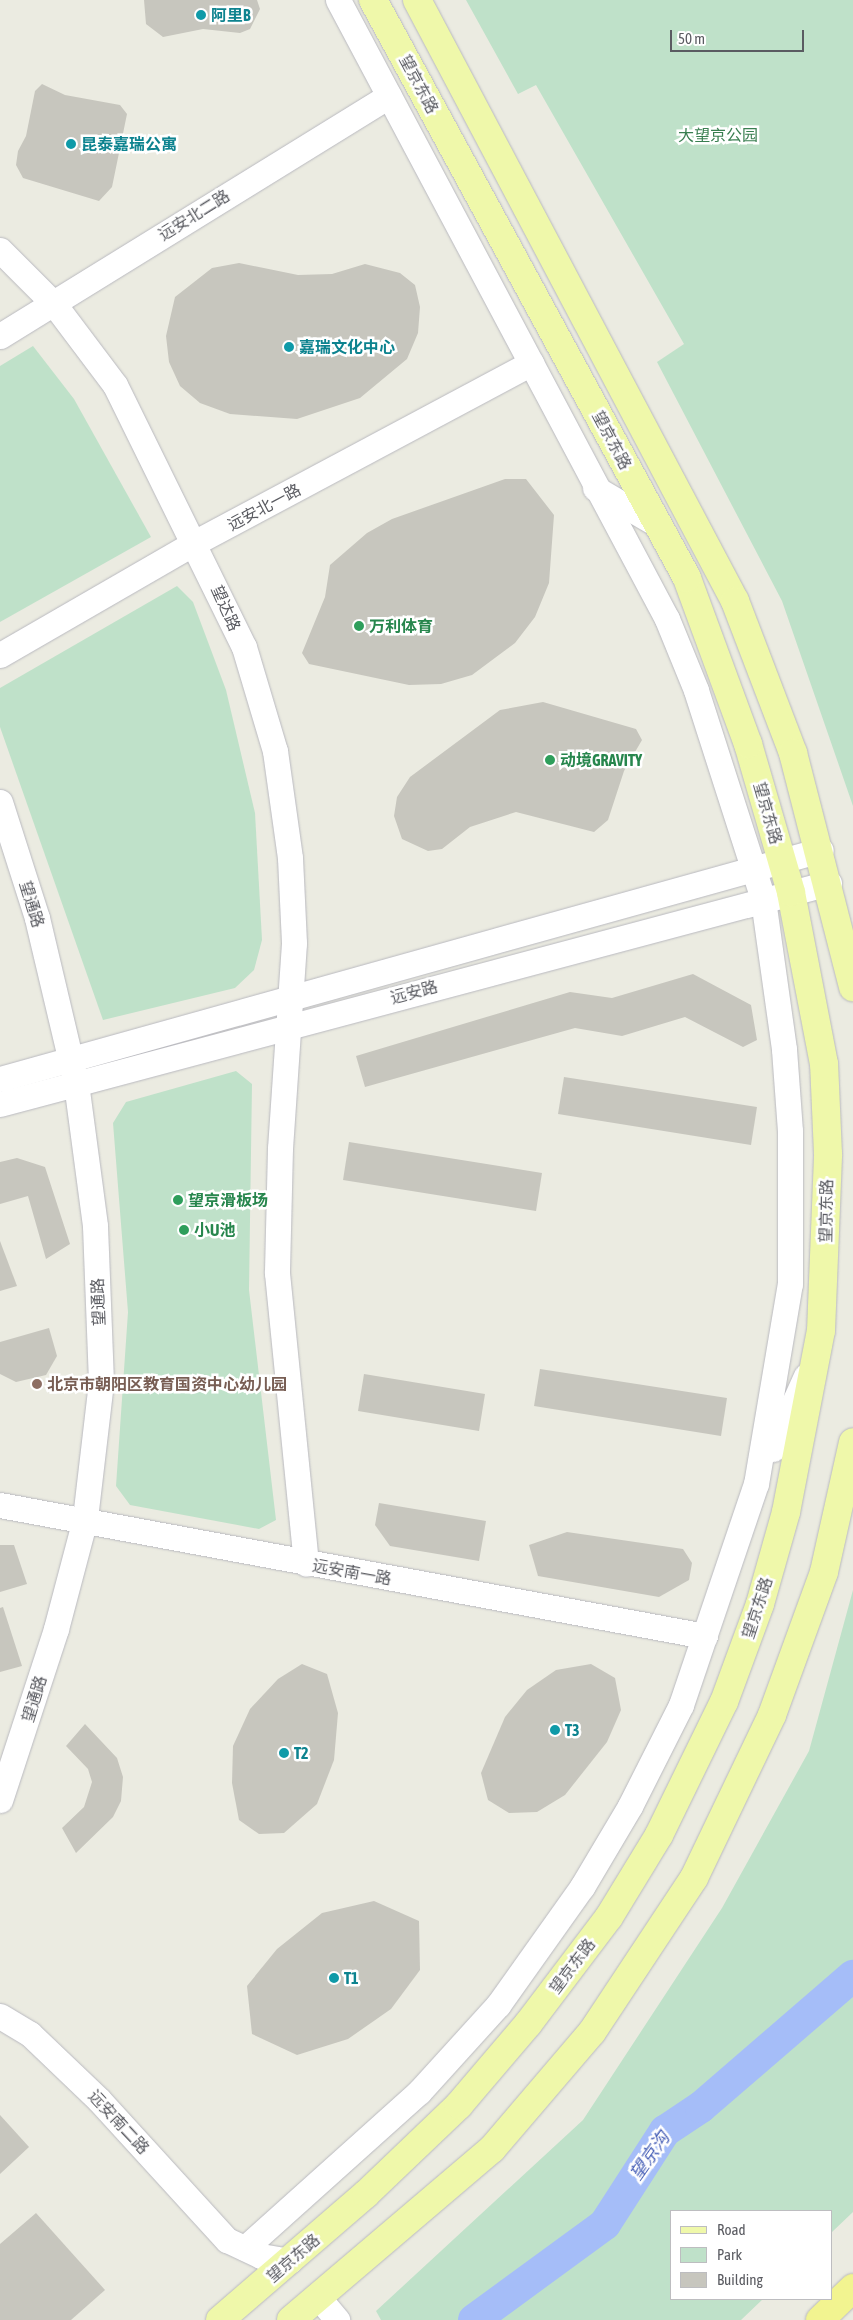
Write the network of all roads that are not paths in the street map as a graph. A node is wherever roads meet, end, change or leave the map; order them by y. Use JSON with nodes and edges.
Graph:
{"nodes":[{"id":1,"x":338,"y":0,"type":"edge"},
{"id":2,"x":373,"y":0,"type":"edge"},
{"id":3,"x":417,"y":0,"type":"edge"},
{"id":4,"x":389,"y":96,"type":"junction"},
{"id":5,"x":0,"y":250,"type":"edge"},
{"id":6,"x":54,"y":304,"type":"junction"},
{"id":7,"x":0,"y":336,"type":"edge"},
{"id":8,"x":531,"y":363,"type":"junction"},
{"id":9,"x":595,"y":488,"type":"junction"},
{"id":10,"x":658,"y":525,"type":"junction"},
{"id":11,"x":196,"y":542,"type":"junction"},
{"id":12,"x":0,"y":655,"type":"edge"},
{"id":13,"x":0,"y":802,"type":"edge"},
{"id":14,"x":820,"y":850,"type":"junction"},
{"id":15,"x":782,"y":861,"type":"junction"},
{"id":16,"x":755,"y":869,"type":"junction"},
{"id":17,"x":829,"y":883,"type":"junction"},
{"id":18,"x":791,"y":892,"type":"junction"},
{"id":19,"x":763,"y":899,"type":"junction"},
{"id":20,"x":853,"y":987,"type":"edge"},
{"id":21,"x":291,"y":1000,"type":"junction"},
{"id":22,"x":290,"y":1025,"type":"junction"},
{"id":23,"x":70,"y":1059,"type":"junction"},
{"id":24,"x":0,"y":1079,"type":"edge"},
{"id":25,"x":76,"y":1083,"type":"junction"},
{"id":26,"x":0,"y":1104,"type":"edge"},
{"id":27,"x":817,"y":1353,"type":"junction"},
{"id":28,"x":853,"y":1442,"type":"edge"},
{"id":29,"x":756,"y":1484,"type":"junction"},
{"id":30,"x":0,"y":1505,"type":"edge"},
{"id":31,"x":85,"y":1518,"type":"junction"},
{"id":32,"x":306,"y":1564,"type":"junction"},
{"id":33,"x":705,"y":1636,"type":"junction"},
{"id":34,"x":0,"y":1800,"type":"edge"},
{"id":35,"x":0,"y":2016,"type":"edge"},
{"id":36,"x":236,"y":2244,"type":"junction"},
{"id":37,"x":290,"y":2262,"type":"junction"},
{"id":38,"x":853,"y":2278,"type":"edge"},
{"id":39,"x":853,"y":2288,"type":"edge"},
{"id":40,"x":318,"y":2298,"type":"junction"},
{"id":41,"x":833,"y":2298,"type":"edge"},
{"id":42,"x":832,"y":2300,"type":"edge"},
{"id":43,"x":220,"y":2320,"type":"edge"},
{"id":44,"x":291,"y":2320,"type":"edge"},
{"id":45,"x":337,"y":2320,"type":"edge"},
{"id":46,"x":812,"y":2320,"type":"edge"},
{"id":47,"x":820,"y":2320,"type":"edge"}],
"edges":[{"from":1,"to":4,"type":"street"},
{"from":2,"to":10,"type":"main road","name":"望京东路"},
{"from":3,"to":14,"type":"main road","name":"望京东路"},
{"from":4,"to":6,"type":"street","name":"远安北二路"},
{"from":4,"to":8,"type":"street"},
{"from":5,"to":6,"type":"street","name":"望达路"},
{"from":6,"to":7,"type":"street","name":"远安北二路"},
{"from":6,"to":11,"type":"street","name":"望达路"},
{"from":8,"to":9,"type":"street"},
{"from":8,"to":11,"type":"street","name":"远安北一路"},
{"from":9,"to":10,"type":"street"},
{"from":9,"to":16,"type":"street"},
{"from":10,"to":15,"type":"main road","name":"望京东路"},
{"from":11,"to":12,"type":"street","name":"远安北一路"},
{"from":11,"to":21,"type":"street","name":"望达路"},
{"from":13,"to":23,"type":"street","name":"望通路"},
{"from":14,"to":15,"type":"street","name":"远安路"},
{"from":14,"to":17,"type":"main road","name":"望京东路"},
{"from":15,"to":16,"type":"street","name":"远安路"},
{"from":15,"to":18,"type":"main road","name":"望京东路"},
{"from":16,"to":19,"type":"street"},
{"from":16,"to":21,"type":"street","name":"远安路"},
{"from":17,"to":18,"type":"street","name":"远安路"},
{"from":17,"to":20,"type":"main road","name":"望京东路"},
{"from":18,"to":19,"type":"street","name":"远安路"},
{"from":18,"to":27,"type":"main road","name":"望京东路"},
{"from":19,"to":22,"type":"street","name":"远安路"},
{"from":19,"to":29,"type":"street"},
{"from":21,"to":22,"type":"street","name":"望达路"},
{"from":21,"to":23,"type":"street","name":"远安路"},
{"from":22,"to":25,"type":"street","name":"远安路"},
{"from":22,"to":32,"type":"street","name":"望达路"},
{"from":23,"to":24,"type":"street","name":"远安路"},
{"from":23,"to":25,"type":"street","name":"望通路"},
{"from":25,"to":26,"type":"street","name":"远安路"},
{"from":25,"to":31,"type":"street","name":"望通路"},
{"from":27,"to":29,"type":"street"},
{"from":27,"to":37,"type":"main road","name":"望京东路"},
{"from":28,"to":40,"type":"main road"},
{"from":29,"to":33,"type":"street"},
{"from":30,"to":31,"type":"street","name":"远安南一路"},
{"from":31,"to":32,"type":"street","name":"远安南一路"},
{"from":31,"to":34,"type":"street","name":"望通路"},
{"from":32,"to":33,"type":"street","name":"远安南一路"},
{"from":33,"to":36,"type":"street"},
{"from":35,"to":36,"type":"street","name":"远安南二路"},
{"from":36,"to":37,"type":"street"},
{"from":37,"to":43,"type":"main road","name":"望京东路"},
{"from":38,"to":41,"type":"main road"},
{"from":39,"to":47,"type":"highway"},
{"from":40,"to":44,"type":"main road"},
{"from":40,"to":45,"type":"street"},
{"from":42,"to":46,"type":"main road"}]}
